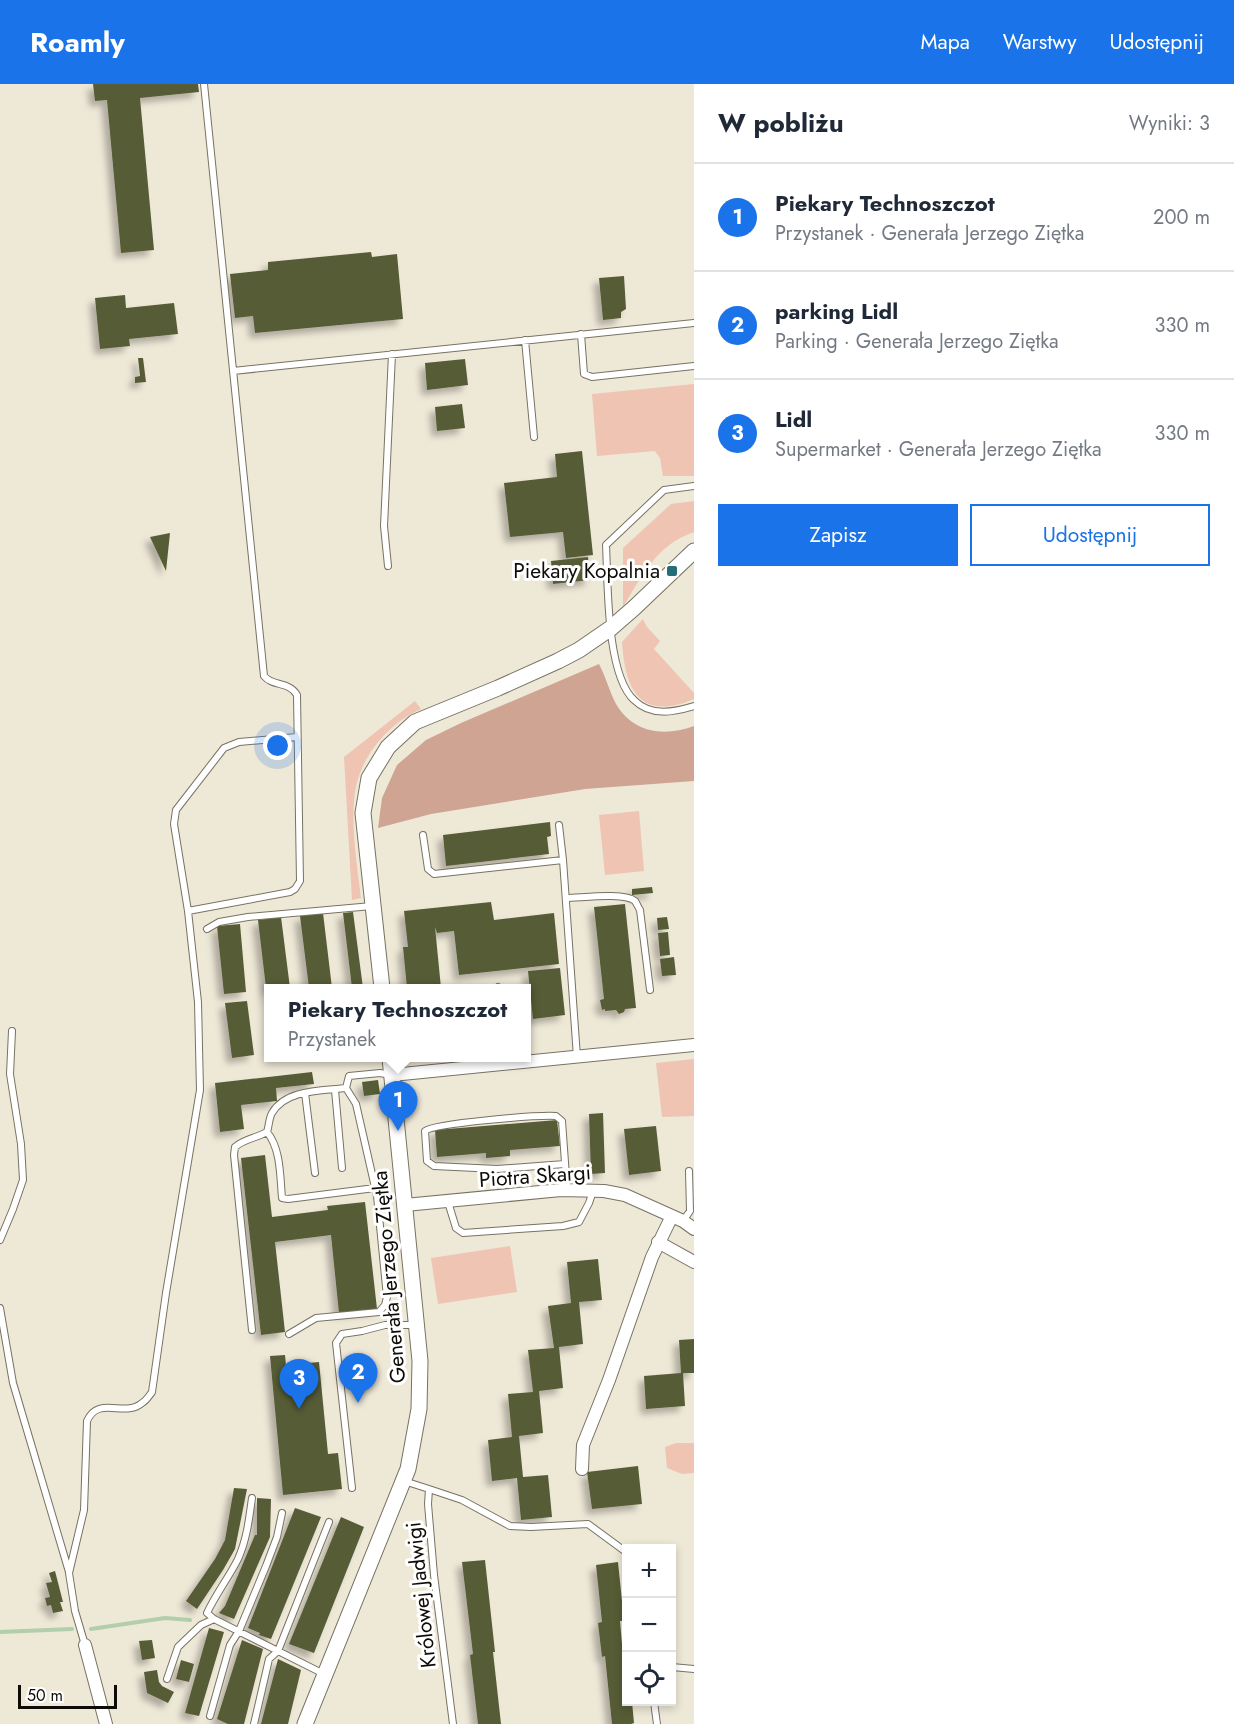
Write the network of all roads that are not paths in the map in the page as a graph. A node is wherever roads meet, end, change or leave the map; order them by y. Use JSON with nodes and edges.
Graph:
{"nodes":[{"id":1,"x":204,"y":84,"type":"edge"},
{"id":2,"x":694,"y":323,"type":"edge"},
{"id":3,"x":581,"y":334,"type":"junction"},
{"id":4,"x":525,"y":340,"type":"junction"},
{"id":5,"x":392,"y":354,"type":"junction"},
{"id":6,"x":694,"y":366,"type":"edge"},
{"id":7,"x":234,"y":371,"type":"junction"},
{"id":8,"x":534,"y":437,"type":"dead end"},
{"id":9,"x":694,"y":486,"type":"edge"},
{"id":10,"x":694,"y":551,"type":"edge"},
{"id":11,"x":388,"y":566,"type":"dead end"},
{"id":12,"x":610,"y":628,"type":"junction"},
{"id":13,"x":694,"y":706,"type":"edge"},
{"id":14,"x":297,"y":736,"type":"junction"},
{"id":15,"x":559,"y":825,"type":"dead end"},
{"id":16,"x":423,"y":835,"type":"dead end"},
{"id":17,"x":563,"y":860,"type":"junction"},
{"id":18,"x":566,"y":898,"type":"junction"},
{"id":19,"x":372,"y":906,"type":"junction"},
{"id":20,"x":188,"y":910,"type":"junction"},
{"id":21,"x":207,"y":929,"type":"dead end"},
{"id":22,"x":382,"y":984,"type":"edge"},
{"id":23,"x":650,"y":990,"type":"dead end"},
{"id":24,"x":12,"y":1031,"type":"dead end"},
{"id":25,"x":694,"y":1046,"type":"edge"},
{"id":26,"x":577,"y":1057,"type":"junction"},
{"id":27,"x":531,"y":1059,"type":"edge"},
{"id":28,"x":390,"y":1062,"type":"edge"},
{"id":29,"x":482,"y":1062,"type":"edge"},
{"id":30,"x":392,"y":1075,"type":"junction"},
{"id":31,"x":346,"y":1088,"type":"junction"},
{"id":32,"x":335,"y":1090,"type":"junction"},
{"id":33,"x":305,"y":1093,"type":"junction"},
{"id":34,"x":267,"y":1132,"type":"junction"},
{"id":35,"x":565,"y":1164,"type":"junction"},
{"id":36,"x":342,"y":1168,"type":"dead end"},
{"id":37,"x":689,"y":1172,"type":"dead end"},
{"id":38,"x":315,"y":1173,"type":"dead end"},
{"id":39,"x":375,"y":1188,"type":"junction"},
{"id":40,"x":567,"y":1190,"type":"junction"},
{"id":41,"x":593,"y":1191,"type":"junction"},
{"id":42,"x":448,"y":1202,"type":"junction"},
{"id":43,"x":405,"y":1204,"type":"junction"},
{"id":44,"x":677,"y":1219,"type":"junction"},
{"id":45,"x":694,"y":1229,"type":"edge"},
{"id":46,"x":0,"y":1240,"type":"edge"},
{"id":47,"x":658,"y":1242,"type":"junction"},
{"id":48,"x":694,"y":1262,"type":"edge"},
{"id":49,"x":0,"y":1308,"type":"edge"},
{"id":50,"x":416,"y":1325,"type":"junction"},
{"id":51,"x":252,"y":1330,"type":"dead end"},
{"id":52,"x":290,"y":1334,"type":"dead end"},
{"id":53,"x":582,"y":1469,"type":"dead end"},
{"id":54,"x":403,"y":1481,"type":"junction"},
{"id":55,"x":352,"y":1488,"type":"dead end"},
{"id":56,"x":429,"y":1489,"type":"junction"},
{"id":57,"x":252,"y":1498,"type":"dead end"},
{"id":58,"x":282,"y":1513,"type":"dead end"},
{"id":59,"x":329,"y":1522,"type":"dead end"},
{"id":60,"x":622,"y":1548,"type":"edge"},
{"id":61,"x":69,"y":1573,"type":"junction"},
{"id":62,"x":214,"y":1619,"type":"junction"},
{"id":63,"x":239,"y":1631,"type":"junction"},
{"id":64,"x":85,"y":1646,"type":"joint"},
{"id":65,"x":278,"y":1651,"type":"junction"},
{"id":66,"x":676,"y":1668,"type":"edge"},
{"id":67,"x":694,"y":1670,"type":"edge"},
{"id":68,"x":325,"y":1674,"type":"junction"},
{"id":69,"x":167,"y":1679,"type":"dead end"},
{"id":70,"x":655,"y":1706,"type":"edge"},
{"id":71,"x":210,"y":1716,"type":"dead end"},
{"id":72,"x":106,"y":1724,"type":"edge"},
{"id":73,"x":254,"y":1724,"type":"edge"},
{"id":74,"x":306,"y":1724,"type":"edge"},
{"id":75,"x":453,"y":1724,"type":"edge"},
{"id":76,"x":657,"y":1724,"type":"edge"}],
"edges":[{"from":1,"to":7,"type":"lane"},
{"from":2,"to":3,"type":"lane"},
{"from":3,"to":4,"type":"lane"},
{"from":3,"to":6,"type":"lane"},
{"from":4,"to":5,"type":"lane"},
{"from":4,"to":8,"type":"lane"},
{"from":5,"to":7,"type":"lane"},
{"from":5,"to":11,"type":"lane"},
{"from":7,"to":14,"type":"lane"},
{"from":9,"to":12,"type":"lane"},
{"from":10,"to":12,"type":"street"},
{"from":12,"to":13,"type":"lane"},
{"from":12,"to":19,"type":"street"},
{"from":14,"to":20,"type":"lane"},
{"from":14,"to":20,"type":"lane"},
{"from":15,"to":17,"type":"lane"},
{"from":16,"to":17,"type":"lane"},
{"from":17,"to":18,"type":"lane"},
{"from":18,"to":23,"type":"lane"},
{"from":18,"to":26,"type":"lane"},
{"from":19,"to":21,"type":"lane"},
{"from":19,"to":22,"type":"street"},
{"from":20,"to":61,"type":"lane"},
{"from":24,"to":46,"type":"lane"},
{"from":25,"to":26,"type":"street"},
{"from":26,"to":27,"type":"street"},
{"from":28,"to":30,"type":"street","name":"Generała Jerzego Ziętka"},
{"from":29,"to":30,"type":"street"},
{"from":30,"to":31,"type":"lane"},
{"from":30,"to":43,"type":"street","name":"Generała Jerzego Ziętka"},
{"from":31,"to":32,"type":"lane"},
{"from":31,"to":39,"type":"lane"},
{"from":32,"to":33,"type":"lane"},
{"from":32,"to":36,"type":"lane"},
{"from":33,"to":34,"type":"lane"},
{"from":33,"to":38,"type":"lane"},
{"from":34,"to":39,"type":"lane"},
{"from":34,"to":51,"type":"lane"},
{"from":35,"to":35,"type":"lane"},
{"from":35,"to":40,"type":"lane"},
{"from":37,"to":44,"type":"lane"},
{"from":39,"to":52,"type":"lane"},
{"from":40,"to":41,"type":"street","name":"Piotra Skargi"},
{"from":40,"to":42,"type":"street","name":"Piotra Skargi"},
{"from":41,"to":42,"type":"lane"},
{"from":41,"to":44,"type":"street","name":"Piotra Skargi"},
{"from":42,"to":43,"type":"street","name":"Piotra Skargi"},
{"from":43,"to":50,"type":"street","name":"Generała Jerzego Ziętka"},
{"from":44,"to":45,"type":"street","name":"Piotra Skargi"},
{"from":44,"to":47,"type":"street"},
{"from":47,"to":48,"type":"street"},
{"from":47,"to":53,"type":"street"},
{"from":49,"to":61,"type":"lane"},
{"from":50,"to":54,"type":"street","name":"Generała Jerzego Ziętka"},
{"from":50,"to":55,"type":"lane"},
{"from":54,"to":56,"type":"lane"},
{"from":54,"to":68,"type":"street","name":"Generała Jerzego Ziętka"},
{"from":56,"to":60,"type":"lane"},
{"from":56,"to":75,"type":"lane","name":"Królowej Jadwigi"},
{"from":57,"to":62,"type":"lane"},
{"from":58,"to":63,"type":"lane"},
{"from":59,"to":65,"type":"lane"},
{"from":61,"to":64,"type":"lane"},
{"from":62,"to":63,"type":"lane"},
{"from":62,"to":69,"type":"lane"},
{"from":63,"to":65,"type":"lane"},
{"from":63,"to":71,"type":"lane"},
{"from":64,"to":72,"type":"street"},
{"from":65,"to":68,"type":"lane"},
{"from":65,"to":73,"type":"lane"},
{"from":66,"to":67,"type":"lane"},
{"from":68,"to":74,"type":"street","name":"Generała Jerzego Ziętka"},
{"from":70,"to":76,"type":"lane"}]}
